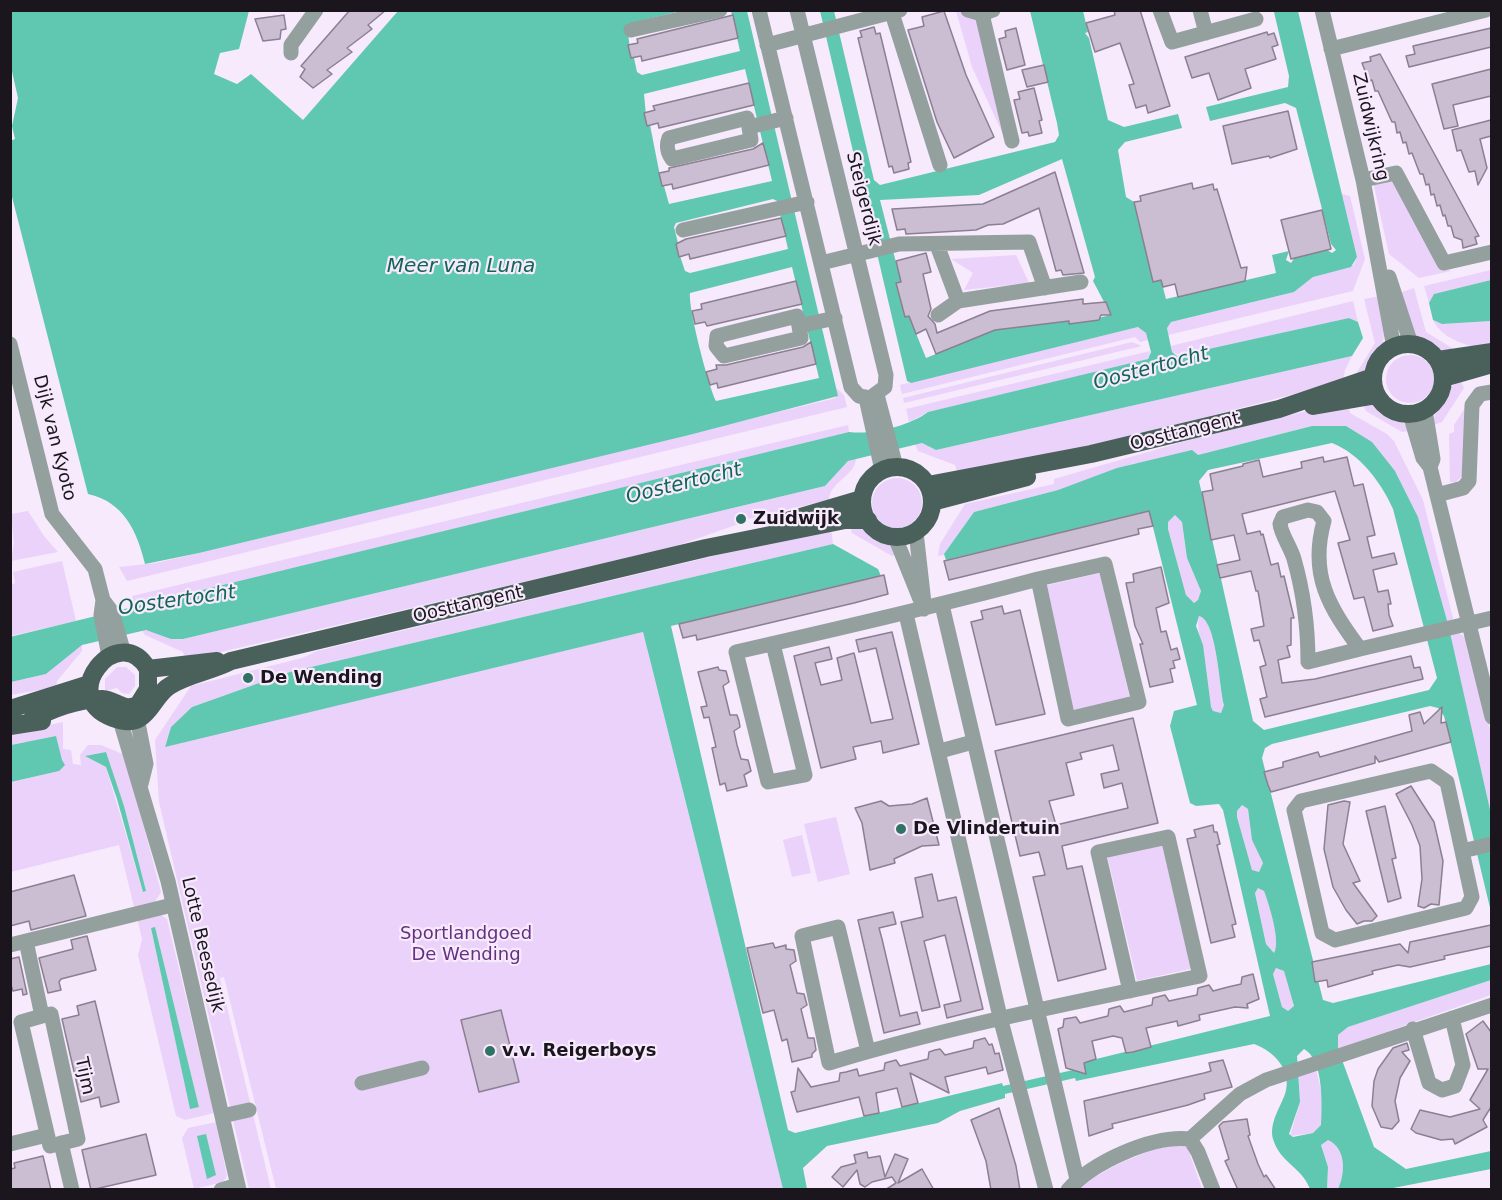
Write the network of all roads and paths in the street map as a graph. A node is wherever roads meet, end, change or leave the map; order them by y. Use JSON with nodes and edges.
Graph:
{"nodes":[{"id":1,"x":316,"y":10,"type":"edge"},
{"id":2,"x":720,"y":10,"type":"edge"},
{"id":3,"x":759,"y":10,"type":"edge"},
{"id":4,"x":797,"y":10,"type":"edge"},
{"id":5,"x":1160,"y":10,"type":"edge"},
{"id":6,"x":1200,"y":10,"type":"edge"},
{"id":7,"x":1322,"y":10,"type":"edge"},
{"id":8,"x":1486,"y":10,"type":"edge"},
{"id":9,"x":894,"y":11,"type":"edge"},
{"id":10,"x":981,"y":12,"type":"edge"},
{"id":11,"x":1459,"y":14,"type":"edge"},
{"id":12,"x":1256,"y":19,"type":"dead end"},
{"id":13,"x":631,"y":30,"type":"dead end"},
{"id":14,"x":1206,"y":33,"type":"junction"},
{"id":15,"x":803,"y":36,"type":"junction"},
{"id":16,"x":767,"y":45,"type":"junction"},
{"id":17,"x":1331,"y":49,"type":"junction"},
{"id":18,"x":291,"y":53,"type":"dead end"},
{"id":19,"x":786,"y":118,"type":"junction"},
{"id":20,"x":749,"y":127,"type":"junction"},
{"id":21,"x":1012,"y":141,"type":"dead end"},
{"id":22,"x":940,"y":165,"type":"dead end"},
{"id":23,"x":1363,"y":180,"type":"junction"},
{"id":24,"x":807,"y":202,"type":"junction"},
{"id":25,"x":683,"y":230,"type":"dead end"},
{"id":26,"x":937,"y":245,"type":"junction"},
{"id":27,"x":1491,"y":252,"type":"edge"},
{"id":28,"x":864,"y":254,"type":"junction"},
{"id":29,"x":821,"y":263,"type":"junction"},
{"id":30,"x":1081,"y":282,"type":"dead end"},
{"id":31,"x":1045,"y":288,"type":"junction"},
{"id":32,"x":958,"y":300,"type":"junction"},
{"id":33,"x":938,"y":315,"type":"dead end"},
{"id":34,"x":835,"y":318,"type":"junction"},
{"id":35,"x":799,"y":326,"type":"junction"},
{"id":36,"x":1400,"y":340,"type":"junction"},
{"id":37,"x":10,"y":344,"type":"edge"},
{"id":38,"x":1491,"y":352,"type":"edge"},
{"id":39,"x":1438,"y":360,"type":"junction"},
{"id":40,"x":1491,"y":364,"type":"edge"},
{"id":41,"x":1443,"y":378,"type":"junction"},
{"id":42,"x":1375,"y":386,"type":"junction"},
{"id":43,"x":1491,"y":392,"type":"edge"},
{"id":44,"x":872,"y":396,"type":"junction"},
{"id":45,"x":1417,"y":412,"type":"junction"},
{"id":46,"x":887,"y":461,"type":"junction"},
{"id":47,"x":930,"y":494,"type":"junction"},
{"id":48,"x":1437,"y":495,"type":"junction"},
{"id":49,"x":862,"y":499,"type":"junction"},
{"id":50,"x":867,"y":520,"type":"junction"},
{"id":51,"x":916,"y":532,"type":"junction"},
{"id":52,"x":895,"y":537,"type":"junction"},
{"id":53,"x":706,"y":548,"type":"junction"},
{"id":54,"x":1038,"y":579,"type":"junction"},
{"id":55,"x":942,"y":605,"type":"junction"},
{"id":56,"x":924,"y":609,"type":"junction"},
{"id":57,"x":906,"y":614,"type":"junction"},
{"id":58,"x":1491,"y":618,"type":"edge"},
{"id":59,"x":1470,"y":623,"type":"junction"},
{"id":60,"x":773,"y":644,"type":"junction"},
{"id":61,"x":115,"y":647,"type":"junction"},
{"id":62,"x":1360,"y":649,"type":"junction"},
{"id":63,"x":231,"y":661,"type":"junction"},
{"id":64,"x":148,"y":669,"type":"junction"},
{"id":65,"x":94,"y":698,"type":"junction"},
{"id":66,"x":10,"y":709,"type":"edge"},
{"id":67,"x":132,"y":714,"type":"junction"},
{"id":68,"x":1491,"y":717,"type":"edge"},
{"id":69,"x":10,"y":726,"type":"edge"},
{"id":70,"x":973,"y":742,"type":"junction"},
{"id":71,"x":940,"y":751,"type":"junction"},
{"id":72,"x":1491,"y":844,"type":"edge"},
{"id":73,"x":1467,"y":850,"type":"junction"},
{"id":74,"x":172,"y":905,"type":"junction"},
{"id":75,"x":26,"y":941,"type":"junction"},
{"id":76,"x":10,"y":945,"type":"edge"},
{"id":77,"x":1130,"y":991,"type":"junction"},
{"id":78,"x":1491,"y":1005,"type":"edge"},
{"id":79,"x":1036,"y":1010,"type":"junction"},
{"id":80,"x":42,"y":1016,"type":"junction"},
{"id":81,"x":1452,"y":1018,"type":"junction"},
{"id":82,"x":1001,"y":1021,"type":"junction"},
{"id":83,"x":1413,"y":1029,"type":"junction"},
{"id":84,"x":868,"y":1051,"type":"junction"},
{"id":85,"x":422,"y":1068,"type":"dead end"},
{"id":86,"x":362,"y":1083,"type":"dead end"},
{"id":87,"x":249,"y":1110,"type":"dead end"},
{"id":88,"x":222,"y":1116,"type":"junction"},
{"id":89,"x":47,"y":1134,"type":"junction"},
{"id":90,"x":1190,"y":1138,"type":"junction"},
{"id":91,"x":61,"y":1143,"type":"junction"},
{"id":92,"x":10,"y":1144,"type":"edge"},
{"id":93,"x":1072,"y":1184,"type":"edge"},
{"id":94,"x":239,"y":1187,"type":"edge"},
{"id":95,"x":72,"y":1190,"type":"edge"},
{"id":96,"x":221,"y":1190,"type":"edge"},
{"id":97,"x":1046,"y":1190,"type":"edge"},
{"id":98,"x":1213,"y":1190,"type":"edge"}],
"edges":[{"from":1,"to":18,"type":"street"},
{"from":2,"to":13,"type":"street"},
{"from":3,"to":16,"type":"street"},
{"from":4,"to":15,"type":"street","name":"Steigerdijk"},
{"from":5,"to":14,"type":"street"},
{"from":6,"to":14,"type":"street"},
{"from":7,"to":17,"type":"street","name":"Zuidwijkring"},
{"from":8,"to":11,"type":"street"},
{"from":9,"to":15,"type":"street"},
{"from":9,"to":22,"type":"street"},
{"from":10,"to":21,"type":"street"},
{"from":11,"to":17,"type":"street"},
{"from":12,"to":14,"type":"street"},
{"from":15,"to":16,"type":"street"},
{"from":15,"to":28,"type":"street","name":"Steigerdijk"},
{"from":16,"to":19,"type":"street"},
{"from":17,"to":23,"type":"street","name":"Zuidwijkring"},
{"from":19,"to":20,"type":"street"},
{"from":19,"to":24,"type":"street"},
{"from":20,"to":20,"type":"street"},
{"from":23,"to":27,"type":"street"},
{"from":23,"to":36,"type":"street","name":"Zuidwijkring"},
{"from":24,"to":25,"type":"street"},
{"from":24,"to":29,"type":"street"},
{"from":26,"to":28,"type":"street"},
{"from":26,"to":31,"type":"street"},
{"from":26,"to":32,"type":"street"},
{"from":28,"to":29,"type":"street"},
{"from":28,"to":44,"type":"street","name":"Steigerdijk"},
{"from":29,"to":34,"type":"street"},
{"from":30,"to":31,"type":"street"},
{"from":31,"to":32,"type":"street"},
{"from":32,"to":33,"type":"street"},
{"from":34,"to":35,"type":"street"},
{"from":34,"to":44,"type":"street"},
{"from":35,"to":35,"type":"street"},
{"from":36,"to":39,"type":"main road"},
{"from":36,"to":42,"type":"main road"},
{"from":37,"to":61,"type":"street","name":"Dijk van Kyoto"},
{"from":38,"to":39,"type":"main road"},
{"from":39,"to":41,"type":"main road"},
{"from":40,"to":41,"type":"main road"},
{"from":41,"to":45,"type":"main road"},
{"from":42,"to":45,"type":"main road"},
{"from":42,"to":47,"type":"main road","name":"Oosttangent"},
{"from":43,"to":48,"type":"street"},
{"from":44,"to":46,"type":"street"},
{"from":45,"to":48,"type":"street"},
{"from":46,"to":47,"type":"main road"},
{"from":46,"to":49,"type":"main road"},
{"from":47,"to":51,"type":"main road"},
{"from":48,"to":59,"type":"street"},
{"from":49,"to":50,"type":"main road"},
{"from":49,"to":53,"type":"main road","name":"Oosttangent"},
{"from":50,"to":52,"type":"main road"},
{"from":50,"to":53,"type":"main road","name":"Oosttangent"},
{"from":51,"to":52,"type":"main road"},
{"from":51,"to":56,"type":"street"},
{"from":52,"to":56,"type":"street"},
{"from":53,"to":63,"type":"main road","name":"Oosttangent"},
{"from":54,"to":54,"type":"street"},
{"from":54,"to":55,"type":"street"},
{"from":55,"to":56,"type":"street"},
{"from":55,"to":70,"type":"street"},
{"from":56,"to":57,"type":"street"},
{"from":57,"to":60,"type":"street"},
{"from":57,"to":71,"type":"street"},
{"from":58,"to":59,"type":"street"},
{"from":59,"to":62,"type":"street"},
{"from":59,"to":68,"type":"street"},
{"from":60,"to":60,"type":"street"},
{"from":61,"to":64,"type":"main road"},
{"from":61,"to":65,"type":"main road"},
{"from":62,"to":62,"type":"street"},
{"from":63,"to":64,"type":"main road","name":"Oosttangent"},
{"from":63,"to":67,"type":"main road","name":"Oosttangent"},
{"from":64,"to":67,"type":"main road"},
{"from":65,"to":66,"type":"main road"},
{"from":65,"to":67,"type":"main road"},
{"from":65,"to":69,"type":"main road"},
{"from":67,"to":74,"type":"street","name":"Lotte Beesedijk"},
{"from":70,"to":71,"type":"street"},
{"from":70,"to":79,"type":"street"},
{"from":71,"to":82,"type":"street"},
{"from":72,"to":73,"type":"street"},
{"from":73,"to":73,"type":"street"},
{"from":74,"to":75,"type":"street"},
{"from":74,"to":88,"type":"street","name":"Lotte Beesedijk"},
{"from":75,"to":76,"type":"street"},
{"from":75,"to":80,"type":"street","name":"Tijm"},
{"from":77,"to":77,"type":"street"},
{"from":77,"to":79,"type":"street"},
{"from":78,"to":81,"type":"street"},
{"from":79,"to":82,"type":"street"},
{"from":79,"to":93,"type":"street"},
{"from":80,"to":89,"type":"street"},
{"from":80,"to":91,"type":"street","name":"Tijm"},
{"from":81,"to":83,"type":"street"},
{"from":81,"to":83,"type":"street"},
{"from":82,"to":84,"type":"street"},
{"from":82,"to":97,"type":"street"},
{"from":83,"to":90,"type":"street"},
{"from":84,"to":84,"type":"street"},
{"from":85,"to":86,"type":"street"},
{"from":87,"to":88,"type":"street"},
{"from":88,"to":94,"type":"street","name":"Lotte Beesedijk"},
{"from":89,"to":91,"type":"street"},
{"from":89,"to":92,"type":"street"},
{"from":90,"to":93,"type":"street"},
{"from":90,"to":98,"type":"street"},
{"from":91,"to":95,"type":"street"},
{"from":94,"to":96,"type":"street"}]}
